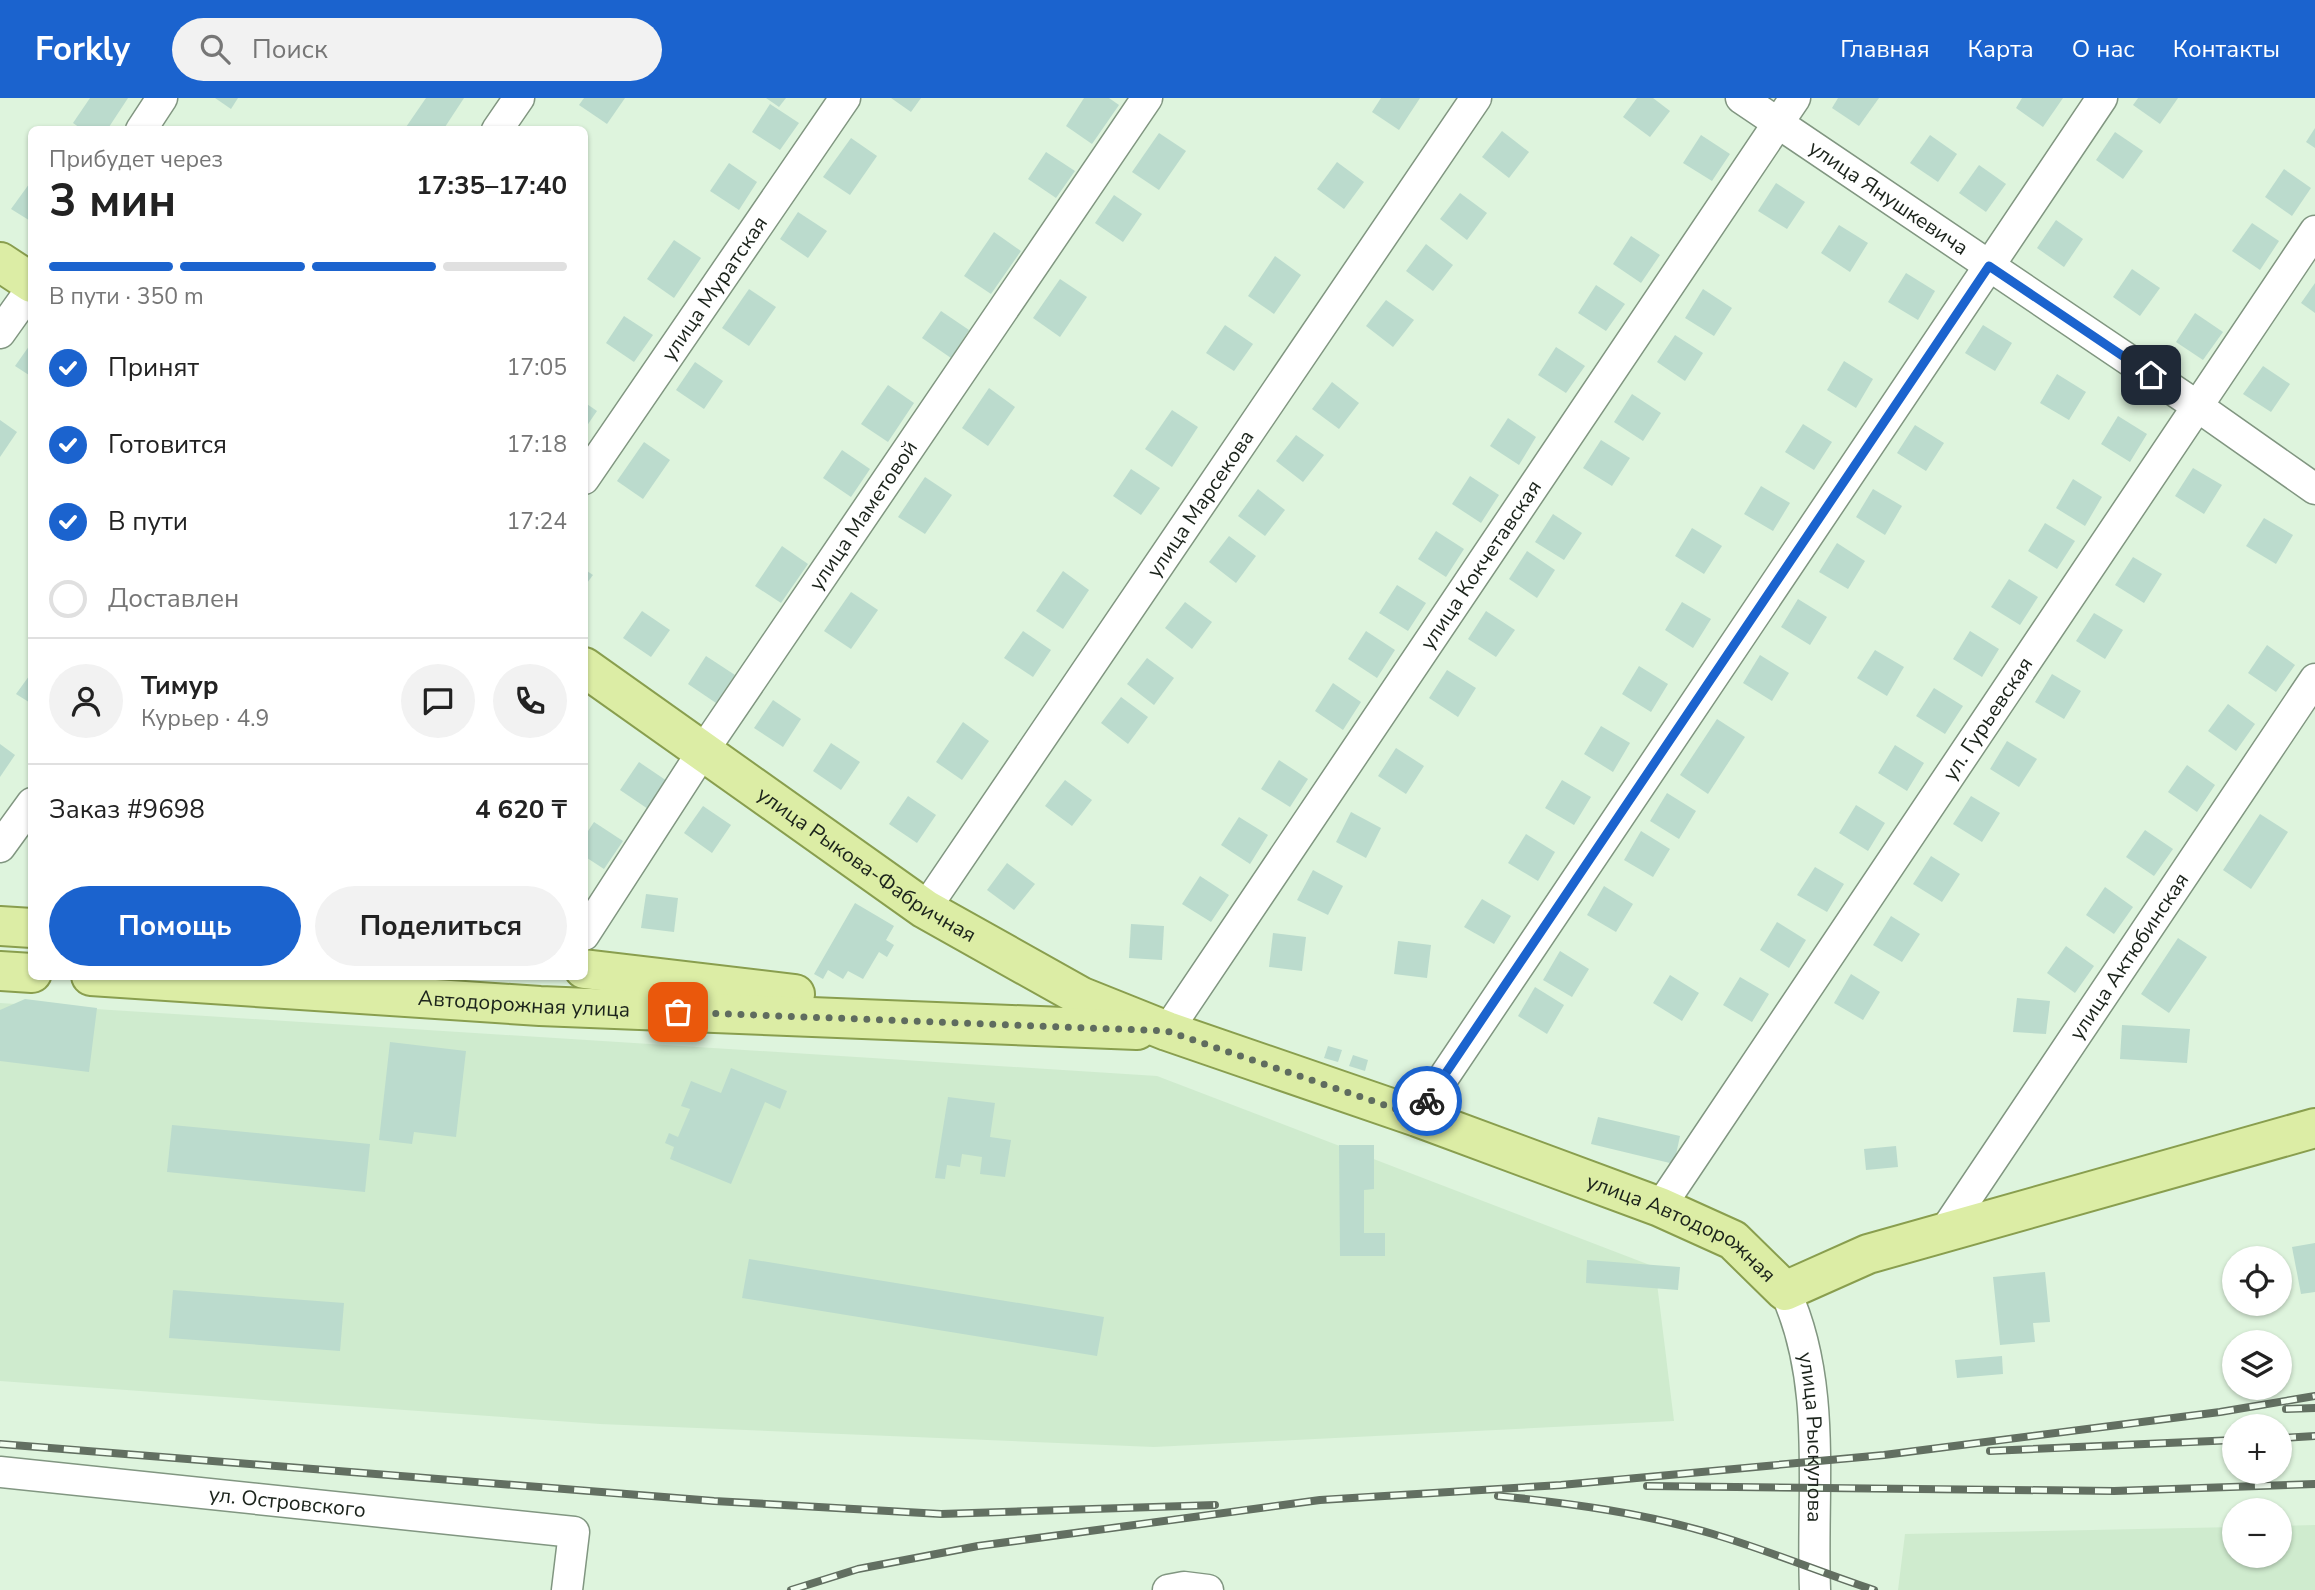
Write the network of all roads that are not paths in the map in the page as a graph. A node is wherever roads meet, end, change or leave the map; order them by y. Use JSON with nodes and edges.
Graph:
{"nodes":[{"id":1,"x":162,"y":98,"type":"edge"},
{"id":2,"x":519,"y":98,"type":"edge"},
{"id":3,"x":845,"y":98,"type":"edge"},
{"id":4,"x":1147,"y":98,"type":"edge"},
{"id":5,"x":1476,"y":98,"type":"edge"},
{"id":6,"x":1741,"y":98,"type":"edge"},
{"id":7,"x":1795,"y":98,"type":"edge"},
{"id":8,"x":2102,"y":98,"type":"edge"},
{"id":9,"x":1778,"y":124,"type":"junction"},
{"id":10,"x":144,"y":126,"type":"edge"},
{"id":11,"x":501,"y":126,"type":"edge"},
{"id":12,"x":2315,"y":231,"type":"edge"},
{"id":13,"x":0,"y":262,"type":"edge"},
{"id":14,"x":1989,"y":266,"type":"junction"},
{"id":15,"x":28,"y":283,"type":"edge"},
{"id":16,"x":28,"y":292,"type":"edge"},
{"id":17,"x":0,"y":333,"type":"edge"},
{"id":18,"x":2197,"y":406,"type":"junction"},
{"id":19,"x":588,"y":473,"type":"edge"},
{"id":20,"x":2315,"y":489,"type":"edge"},
{"id":21,"x":588,"y":670,"type":"edge"},
{"id":22,"x":2315,"y":679,"type":"edge"},
{"id":23,"x":703,"y":751,"type":"junction"},
{"id":24,"x":28,"y":808,"type":"edge"},
{"id":25,"x":0,"y":847,"type":"edge"},
{"id":26,"x":925,"y":909,"type":"junction"},
{"id":27,"x":0,"y":926,"type":"edge"},
{"id":28,"x":28,"y":928,"type":"edge"},
{"id":29,"x":588,"y":929,"type":"edge"},
{"id":30,"x":588,"y":968,"type":"edge"},
{"id":31,"x":0,"y":971,"type":"edge"},
{"id":32,"x":28,"y":973,"type":"edge"},
{"id":33,"x":194,"y":980,"type":"edge"},
{"id":34,"x":296,"y":984,"type":"edge"},
{"id":35,"x":959,"y":1021,"type":"junction"},
{"id":36,"x":1167,"y":1031,"type":"junction"},
{"id":37,"x":1417,"y":1116,"type":"junction"},
{"id":38,"x":2315,"y":1128,"type":"edge"},
{"id":39,"x":1661,"y":1207,"type":"junction"},
{"id":40,"x":1944,"y":1232,"type":"junction"},
{"id":41,"x":1785,"y":1291,"type":"junction"},
{"id":42,"x":0,"y":1472,"type":"edge"},
{"id":43,"x":567,"y":1590,"type":"edge"},
{"id":44,"x":1168,"y":1590,"type":"edge"},
{"id":45,"x":1208,"y":1590,"type":"edge"},
{"id":46,"x":1815,"y":1590,"type":"edge"}],
"edges":[{"from":1,"to":10,"type":"street"},
{"from":2,"to":11,"type":"street"},
{"from":3,"to":19,"type":"street","name":"улица Муратская"},
{"from":4,"to":23,"type":"street","name":"улица Маметовой"},
{"from":5,"to":26,"type":"street","name":"улица Марсекова"},
{"from":6,"to":9,"type":"street","name":"улица Янушкевича"},
{"from":7,"to":9,"type":"street","name":"улица Кокчетавская"},
{"from":8,"to":14,"type":"street"},
{"from":9,"to":14,"type":"street","name":"улица Янушкевича"},
{"from":9,"to":36,"type":"street","name":"улица Кокчетавская"},
{"from":12,"to":18,"type":"street","name":"ул. Гурьевская"},
{"from":13,"to":15,"type":"main road"},
{"from":14,"to":18,"type":"street","name":"улица Янушкевича"},
{"from":14,"to":37,"type":"street"},
{"from":16,"to":17,"type":"street"},
{"from":18,"to":20,"type":"street","name":"улица Янушкевича"},
{"from":18,"to":39,"type":"street","name":"ул. Гурьевская"},
{"from":21,"to":23,"type":"main road","name":"улица Рыкова-Фабричная"},
{"from":22,"to":40,"type":"street","name":"улица Актюбинская"},
{"from":23,"to":26,"type":"main road","name":"улица Рыкова-Фабричная"},
{"from":23,"to":29,"type":"street","name":"улица Маметовой"},
{"from":24,"to":25,"type":"street"},
{"from":26,"to":36,"type":"main road","name":"улица Рыкова-Фабричная"},
{"from":27,"to":28,"type":"main road"},
{"from":30,"to":35,"type":"main road","name":"Автодорожная улица"},
{"from":31,"to":32,"type":"main road"},
{"from":33,"to":34,"type":"main road","name":"Автодорожная улица"},
{"from":34,"to":35,"type":"main road","name":"Автодорожная улица"},
{"from":35,"to":36,"type":"main road","name":"Автодорожная улица"},
{"from":36,"to":37,"type":"main road","name":"улица Автодорожная"},
{"from":37,"to":39,"type":"main road","name":"улица Автодорожная"},
{"from":38,"to":40,"type":"main road","name":"улица Автодорожная"},
{"from":39,"to":41,"type":"main road","name":"улица Автодорожная"},
{"from":40,"to":41,"type":"main road","name":"улица Автодорожная"},
{"from":41,"to":46,"type":"street","name":"улица Рыскулова"},
{"from":42,"to":43,"type":"street","name":"ул. Островского"},
{"from":44,"to":45,"type":"street"}]}
